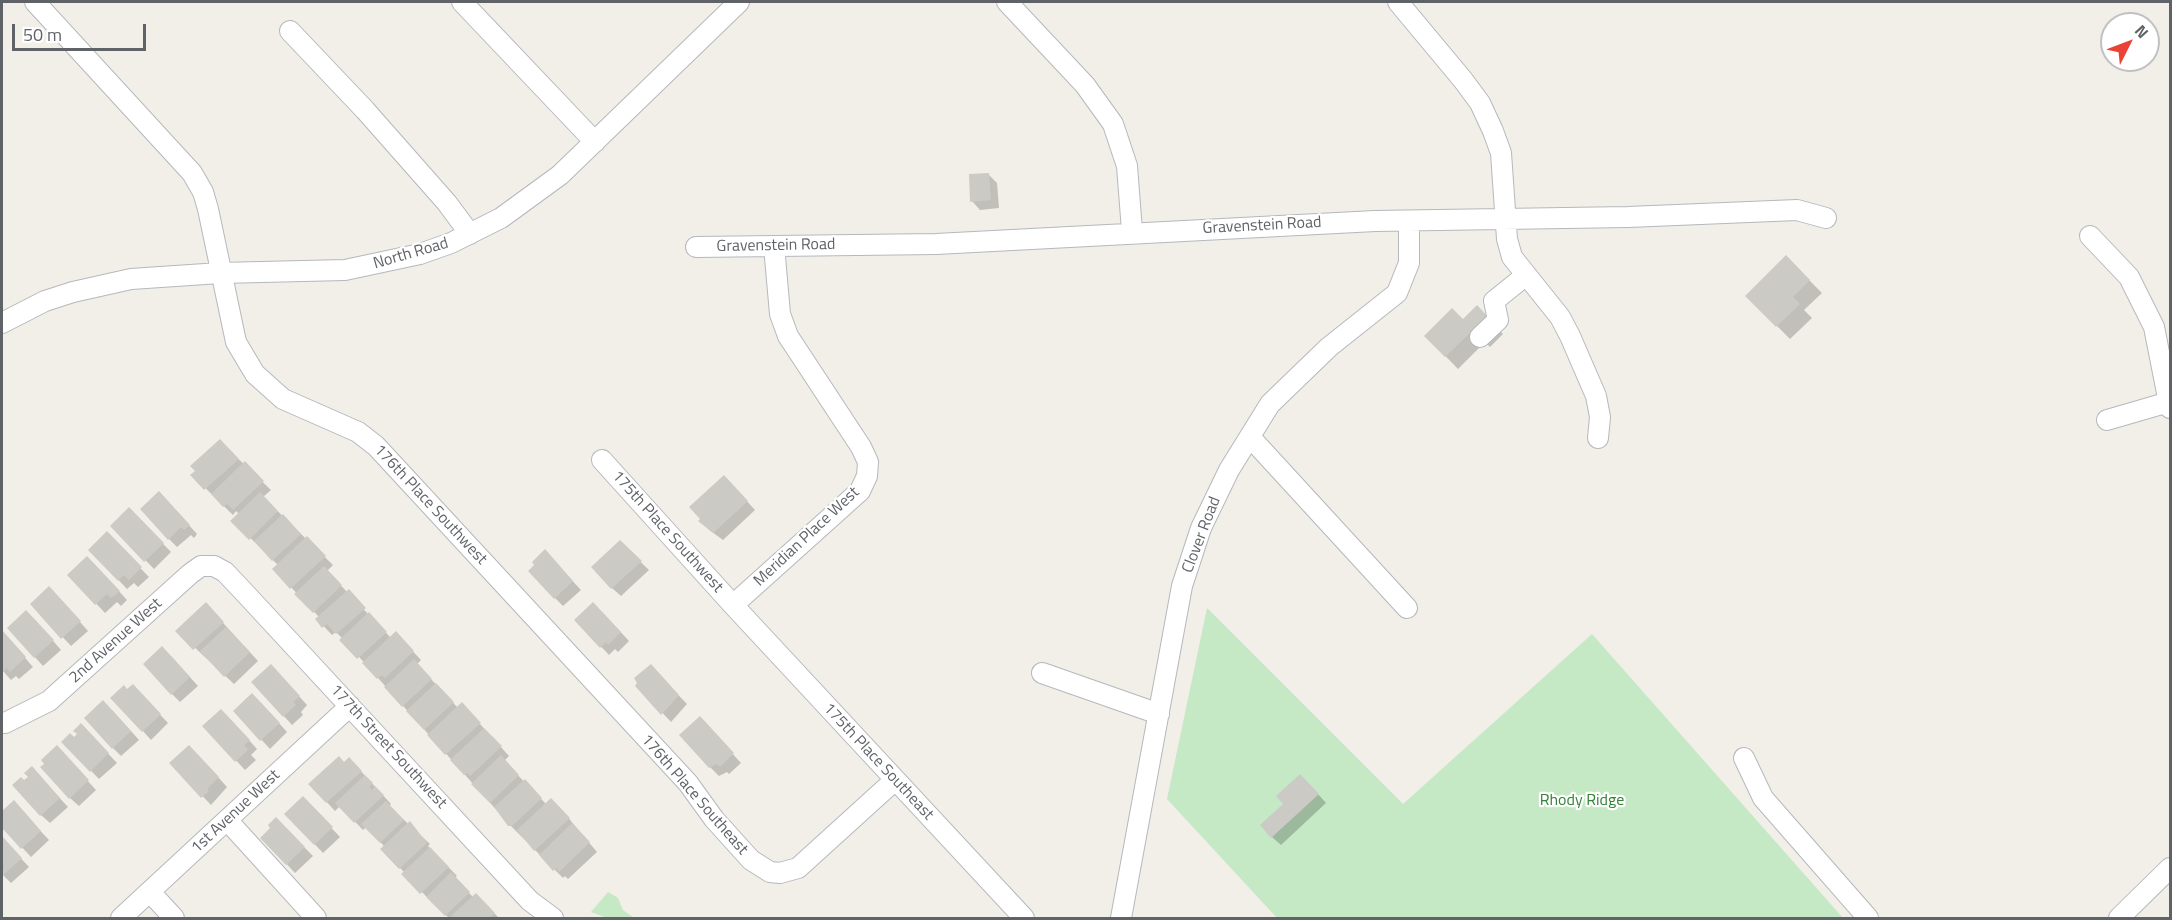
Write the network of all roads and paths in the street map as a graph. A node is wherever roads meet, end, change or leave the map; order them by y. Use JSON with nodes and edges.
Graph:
{"nodes":[{"id":1,"x":35,"y":2,"type":"edge"},
{"id":2,"x":462,"y":2,"type":"edge"},
{"id":3,"x":739,"y":2,"type":"edge"},
{"id":4,"x":1007,"y":2,"type":"edge"},
{"id":5,"x":1398,"y":2,"type":"edge"},
{"id":6,"x":290,"y":31,"type":"dead end"},
{"id":7,"x":595,"y":142,"type":"junction"},
{"id":8,"x":1826,"y":218,"type":"dead end"},
{"id":9,"x":1506,"y":219,"type":"junction"},
{"id":10,"x":1409,"y":221,"type":"junction"},
{"id":11,"x":1132,"y":231,"type":"junction"},
{"id":12,"x":470,"y":234,"type":"junction"},
{"id":13,"x":2091,"y":236,"type":"dead end"},
{"id":14,"x":774,"y":246,"type":"junction"},
{"id":15,"x":696,"y":247,"type":"dead end"},
{"id":16,"x":220,"y":273,"type":"junction"},
{"id":17,"x":1525,"y":276,"type":"junction"},
{"id":18,"x":2,"y":322,"type":"edge"},
{"id":19,"x":1480,"y":338,"type":"dead end"},
{"id":20,"x":2170,"y":405,"type":"edge"},
{"id":21,"x":2107,"y":420,"type":"dead end"},
{"id":22,"x":1250,"y":437,"type":"junction"},
{"id":23,"x":1598,"y":438,"type":"dead end"},
{"id":24,"x":602,"y":460,"type":"dead end"},
{"id":25,"x":225,"y":572,"type":"joint"},
{"id":26,"x":733,"y":605,"type":"junction"},
{"id":27,"x":1407,"y":608,"type":"dead end"},
{"id":28,"x":1042,"y":674,"type":"dead end"},
{"id":29,"x":615,"y":705,"type":"joint"},
{"id":30,"x":350,"y":706,"type":"junction"},
{"id":31,"x":1159,"y":714,"type":"junction"},
{"id":32,"x":5,"y":723,"type":"dead end"},
{"id":33,"x":1744,"y":758,"type":"dead end"},
{"id":34,"x":895,"y":780,"type":"junction"},
{"id":35,"x":227,"y":820,"type":"junction"},
{"id":36,"x":2170,"y":868,"type":"edge"},
{"id":37,"x":150,"y":892,"type":"junction"},
{"id":38,"x":2124,"y":917,"type":"edge"},
{"id":39,"x":121,"y":918,"type":"edge"},
{"id":40,"x":174,"y":918,"type":"edge"},
{"id":41,"x":316,"y":918,"type":"edge"},
{"id":42,"x":554,"y":918,"type":"edge"},
{"id":43,"x":1024,"y":918,"type":"edge"},
{"id":44,"x":1121,"y":918,"type":"edge"},
{"id":45,"x":1868,"y":918,"type":"edge"}],
"edges":[{"from":1,"to":16,"type":"street","name":"176th Place Southwest"},
{"from":2,"to":7,"type":"street"},
{"from":3,"to":7,"type":"street","name":"North Road"},
{"from":4,"to":11,"type":"street"},
{"from":5,"to":9,"type":"street"},
{"from":6,"to":12,"type":"street"},
{"from":7,"to":12,"type":"street","name":"North Road"},
{"from":8,"to":9,"type":"street","name":"Gravenstein Road"},
{"from":9,"to":10,"type":"street","name":"Gravenstein Road"},
{"from":9,"to":17,"type":"street"},
{"from":10,"to":11,"type":"street","name":"Gravenstein Road"},
{"from":10,"to":22,"type":"street","name":"Clover Road"},
{"from":11,"to":14,"type":"street","name":"Gravenstein Road"},
{"from":12,"to":16,"type":"street","name":"North Road"},
{"from":13,"to":20,"type":"street"},
{"from":14,"to":15,"type":"street","name":"Gravenstein Road"},
{"from":14,"to":26,"type":"street","name":"Meridian Place West"},
{"from":16,"to":18,"type":"street","name":"North Road"},
{"from":16,"to":29,"type":"street","name":"176th Place Southwest"},
{"from":17,"to":19,"type":"street"},
{"from":17,"to":23,"type":"street"},
{"from":20,"to":21,"type":"street"},
{"from":22,"to":27,"type":"street"},
{"from":22,"to":31,"type":"street","name":"Clover Road"},
{"from":24,"to":26,"type":"street","name":"175th Place Southwest"},
{"from":25,"to":30,"type":"street","name":"177th Street Southwest"},
{"from":25,"to":32,"type":"street","name":"2nd Avenue West"},
{"from":26,"to":34,"type":"street","name":"175th Place Southeast"},
{"from":28,"to":31,"type":"street"},
{"from":29,"to":34,"type":"street","name":"176th Place Southeast"},
{"from":30,"to":35,"type":"street","name":"1st Avenue West"},
{"from":30,"to":42,"type":"street","name":"177th Street Southwest"},
{"from":31,"to":44,"type":"street","name":"Clover Road"},
{"from":33,"to":45,"type":"street"},
{"from":34,"to":43,"type":"street","name":"175th Place Southeast"},
{"from":35,"to":37,"type":"street","name":"1st Avenue West"},
{"from":35,"to":41,"type":"street"},
{"from":36,"to":38,"type":"street"},
{"from":37,"to":39,"type":"street","name":"1st Avenue West"},
{"from":37,"to":40,"type":"street"}]}
